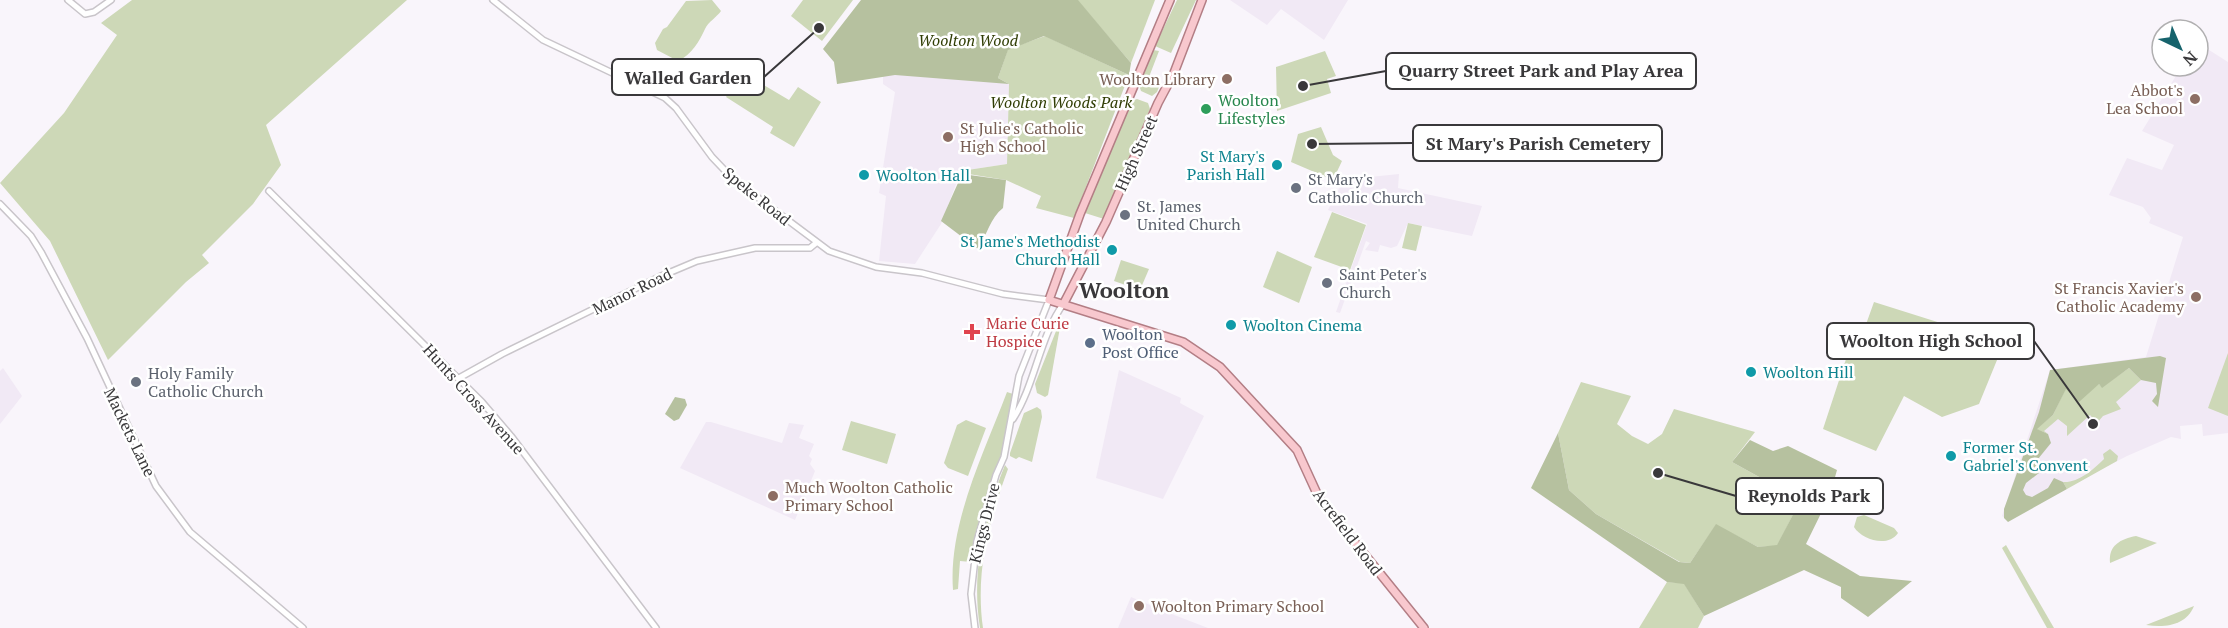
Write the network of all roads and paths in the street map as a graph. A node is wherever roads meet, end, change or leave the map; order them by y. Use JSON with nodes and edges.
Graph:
{"nodes":[{"id":1,"x":68,"y":0,"type":"edge"},
{"id":2,"x":111,"y":0,"type":"edge"},
{"id":3,"x":493,"y":0,"type":"edge"},
{"id":4,"x":1170,"y":0,"type":"edge"},
{"id":5,"x":1202,"y":0,"type":"edge"},
{"id":6,"x":269,"y":191,"type":"dead end"},
{"id":7,"x":0,"y":204,"type":"edge"},
{"id":8,"x":816,"y":243,"type":"junction"},
{"id":9,"x":1049,"y":300,"type":"junction"},
{"id":10,"x":1064,"y":303,"type":"junction"},
{"id":11,"x":459,"y":378,"type":"junction"},
{"id":12,"x":1012,"y":420,"type":"junction"},
{"id":13,"x":303,"y":628,"type":"edge"},
{"id":14,"x":656,"y":628,"type":"edge"},
{"id":15,"x":975,"y":628,"type":"edge"},
{"id":16,"x":1424,"y":628,"type":"edge"}],
"edges":[{"from":1,"to":2,"type":"street"},
{"from":3,"to":8,"type":"street","name":"Speke Road"},
{"from":4,"to":9,"type":"main road","name":"High Street"},
{"from":5,"to":10,"type":"main road","name":"High Street"},
{"from":6,"to":11,"type":"street","name":"Hunts Cross Avenue"},
{"from":7,"to":13,"type":"street","name":"Mackets Lane"},
{"from":8,"to":9,"type":"street","name":"Speke Road"},
{"from":8,"to":11,"type":"street","name":"Manor Road"},
{"from":9,"to":10,"type":"main road","name":"Acrefield Road"},
{"from":9,"to":12,"type":"street","name":"Kings Drive"},
{"from":10,"to":12,"type":"street","name":"Kings Drive"},
{"from":10,"to":16,"type":"main road","name":"Acrefield Road"},
{"from":11,"to":14,"type":"street","name":"Hunts Cross Avenue"},
{"from":12,"to":15,"type":"street","name":"Kings Drive"}]}
